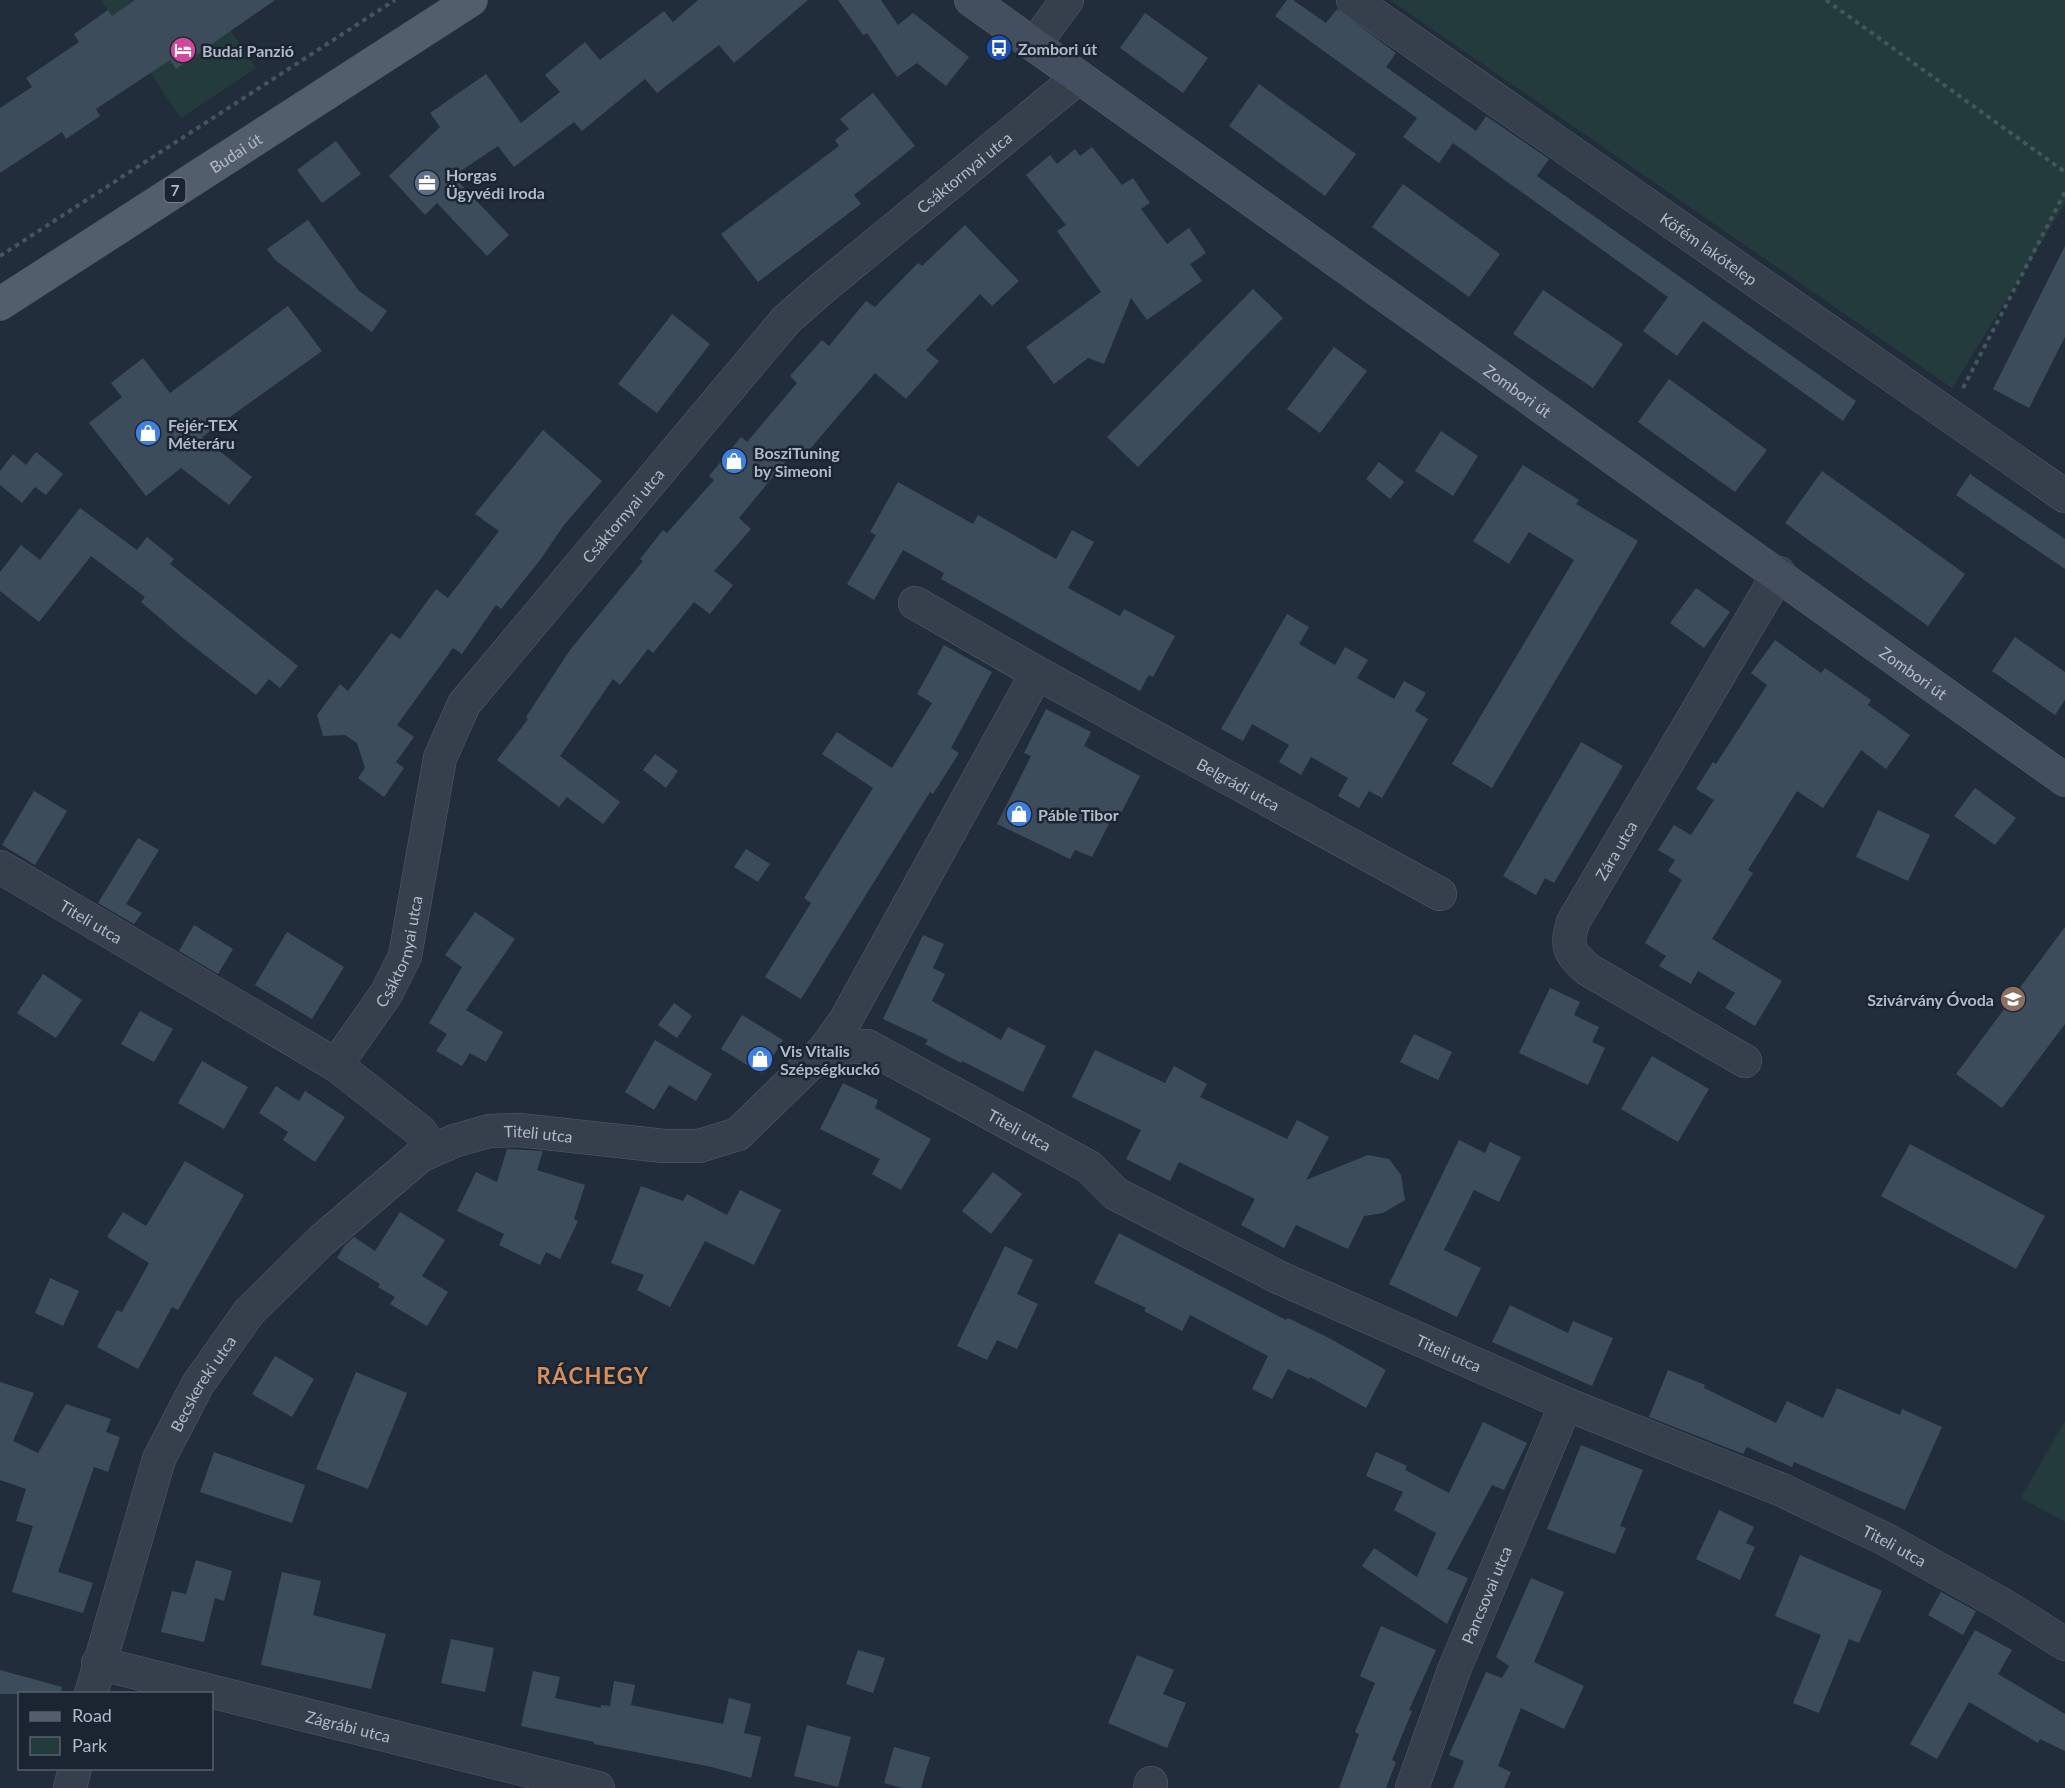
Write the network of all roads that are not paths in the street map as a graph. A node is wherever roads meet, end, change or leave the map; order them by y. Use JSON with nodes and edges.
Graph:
{"nodes":[{"id":1,"x":471,"y":0,"type":"edge"},
{"id":2,"x":971,"y":0,"type":"edge"},
{"id":3,"x":1067,"y":0,"type":"edge"},
{"id":4,"x":1353,"y":0,"type":"edge"},
{"id":5,"x":1034,"y":45,"type":"junction"},
{"id":6,"x":1079,"y":77,"type":"junction"},
{"id":7,"x":0,"y":303,"type":"edge"},
{"id":8,"x":2065,"y":496,"type":"edge"},
{"id":9,"x":1779,"y":573,"type":"junction"},
{"id":10,"x":915,"y":603,"type":"dead end"},
{"id":11,"x":1037,"y":673,"type":"junction"},
{"id":12,"x":2065,"y":780,"type":"edge"},
{"id":13,"x":0,"y":867,"type":"edge"},
{"id":14,"x":1440,"y":894,"type":"dead end"},
{"id":15,"x":825,"y":1049,"type":"junction"},
{"id":16,"x":1745,"y":1062,"type":"dead end"},
{"id":17,"x":336,"y":1065,"type":"junction"},
{"id":18,"x":432,"y":1149,"type":"junction"},
{"id":19,"x":1566,"y":1404,"type":"junction"},
{"id":20,"x":2065,"y":1644,"type":"edge"},
{"id":21,"x":95,"y":1678,"type":"edge"},
{"id":22,"x":159,"y":1692,"type":"edge"},
{"id":23,"x":213,"y":1704,"type":"edge"},
{"id":24,"x":74,"y":1770,"type":"edge"},
{"id":25,"x":70,"y":1788,"type":"edge"},
{"id":26,"x":598,"y":1788,"type":"edge"},
{"id":27,"x":1412,"y":1788,"type":"edge"}],
"edges":[{"from":1,"to":7,"type":"main road","name":"Budai út","number":"7"},
{"from":2,"to":5,"type":"street","name":"Zombori út"},
{"from":3,"to":5,"type":"street"},
{"from":4,"to":8,"type":"street","name":"Köfém lakótelep"},
{"from":5,"to":6,"type":"street","name":"Zombori út"},
{"from":6,"to":9,"type":"street","name":"Zombori út"},
{"from":6,"to":17,"type":"street","name":"Csáktornyai utca"},
{"from":9,"to":12,"type":"street","name":"Zombori út"},
{"from":9,"to":16,"type":"street","name":"Zára utca"},
{"from":10,"to":11,"type":"street","name":"Belgrádi utca"},
{"from":11,"to":14,"type":"street","name":"Belgrádi utca"},
{"from":11,"to":15,"type":"street"},
{"from":13,"to":17,"type":"street","name":"Titeli utca"},
{"from":15,"to":18,"type":"street","name":"Titeli utca"},
{"from":15,"to":19,"type":"street","name":"Titeli utca"},
{"from":17,"to":18,"type":"street","name":"Titeli utca"},
{"from":18,"to":21,"type":"street","name":"Becskereki utca"},
{"from":19,"to":20,"type":"street","name":"Titeli utca"},
{"from":19,"to":27,"type":"street","name":"Pancsovai utca"},
{"from":21,"to":22,"type":"street","name":"Zágrábi utca"},
{"from":23,"to":26,"type":"street","name":"Zágrábi utca"},
{"from":24,"to":25,"type":"street"}]}
